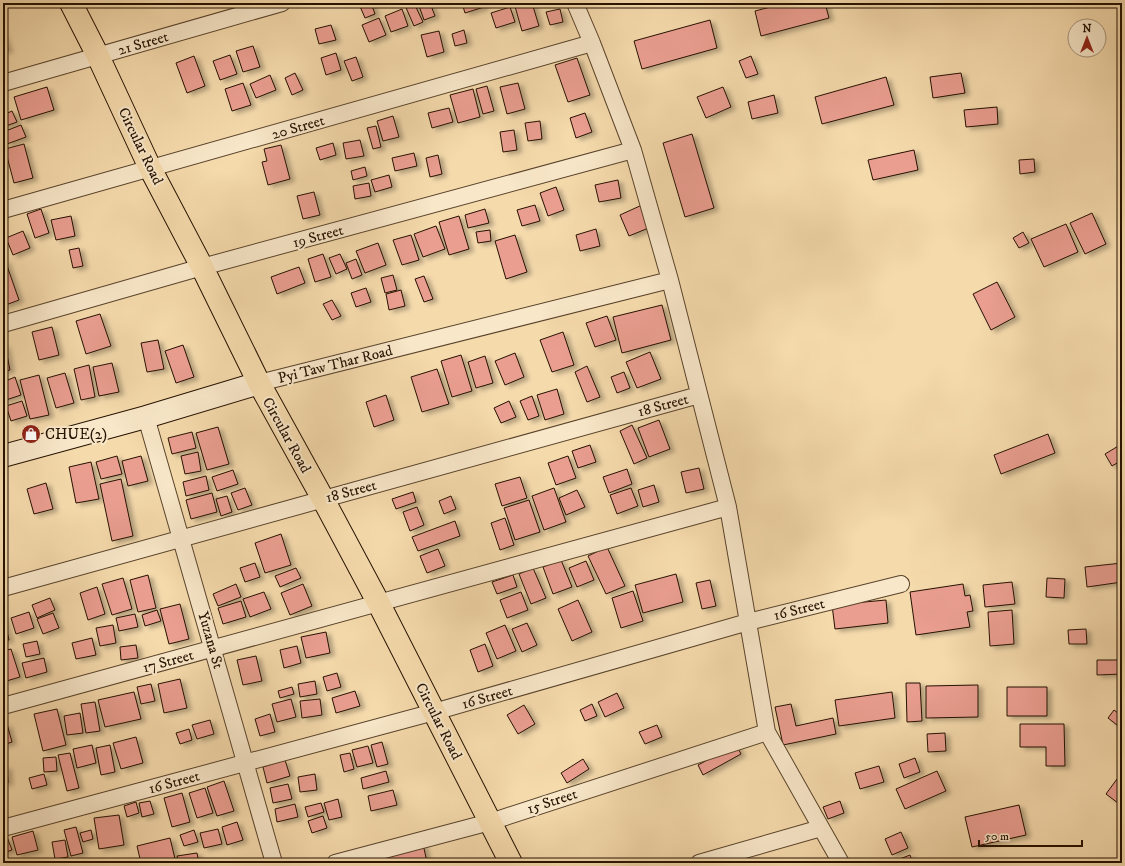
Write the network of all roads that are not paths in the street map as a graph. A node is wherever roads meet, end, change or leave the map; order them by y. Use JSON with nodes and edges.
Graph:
{"nodes":[{"id":1,"x":71,"y":3,"type":"edge"},
{"id":2,"x":282,"y":3,"type":"edge"},
{"id":3,"x":575,"y":3,"type":"edge"},
{"id":4,"x":592,"y":43,"type":"junction"},
{"id":5,"x":98,"y":56,"type":"junction"},
{"id":6,"x":3,"y":83,"type":"edge"},
{"id":7,"x":633,"y":150,"type":"junction"},
{"id":8,"x":150,"y":168,"type":"junction"},
{"id":9,"x":3,"y":210,"type":"edge"},
{"id":10,"x":202,"y":267,"type":"junction"},
{"id":11,"x":670,"y":280,"type":"junction"},
{"id":12,"x":3,"y":324,"type":"edge"},
{"id":13,"x":259,"y":383,"type":"junction"},
{"id":14,"x":699,"y":395,"type":"junction"},
{"id":15,"x":146,"y":416,"type":"junction"},
{"id":16,"x":3,"y":456,"type":"edge"},
{"id":17,"x":323,"y":499,"type":"junction"},
{"id":18,"x":728,"y":507,"type":"junction"},
{"id":19,"x":181,"y":538,"type":"junction"},
{"id":20,"x":901,"y":584,"type":"dead end"},
{"id":21,"x":3,"y":588,"type":"edge"},
{"id":22,"x":378,"y":602,"type":"junction"},
{"id":23,"x":748,"y":622,"type":"junction"},
{"id":24,"x":213,"y":649,"type":"junction"},
{"id":25,"x":3,"y":706,"type":"edge"},
{"id":26,"x":434,"y":712,"type":"junction"},
{"id":27,"x":767,"y":732,"type":"junction"},
{"id":28,"x":246,"y":763,"type":"junction"},
{"id":29,"x":490,"y":822,"type":"junction"},
{"id":30,"x":3,"y":828,"type":"edge"},
{"id":31,"x":821,"y":828,"type":"junction"},
{"id":32,"x":274,"y":863,"type":"edge"},
{"id":33,"x":335,"y":863,"type":"edge"},
{"id":34,"x":512,"y":863,"type":"edge"},
{"id":35,"x":699,"y":863,"type":"edge"},
{"id":36,"x":841,"y":863,"type":"edge"}],
"edges":[{"from":1,"to":5,"type":"main road","name":"Circular Road"},
{"from":2,"to":5,"type":"street","name":"21 Street"},
{"from":3,"to":4,"type":"street"},
{"from":4,"to":7,"type":"street"},
{"from":4,"to":8,"type":"street","name":"20 Street"},
{"from":5,"to":6,"type":"street","name":"21 Street"},
{"from":5,"to":8,"type":"main road","name":"Circular Road"},
{"from":7,"to":10,"type":"street","name":"19 Street"},
{"from":7,"to":11,"type":"street"},
{"from":8,"to":9,"type":"street","name":"20 Street"},
{"from":8,"to":10,"type":"main road","name":"Circular Road"},
{"from":10,"to":12,"type":"street","name":"19 Street"},
{"from":10,"to":13,"type":"main road","name":"Circular Road"},
{"from":11,"to":13,"type":"street","name":"Pyi Taw Thar Road"},
{"from":11,"to":14,"type":"street"},
{"from":13,"to":15,"type":"street","name":"Pyi Taw Thar Road"},
{"from":13,"to":17,"type":"main road","name":"Circular Road"},
{"from":14,"to":17,"type":"street","name":"18 Street"},
{"from":14,"to":18,"type":"street"},
{"from":15,"to":16,"type":"street","name":"Pyi Taw Thar Road"},
{"from":15,"to":19,"type":"street","name":"Yuzana St"},
{"from":17,"to":19,"type":"street","name":"18 Street"},
{"from":17,"to":22,"type":"main road","name":"Circular Road"},
{"from":18,"to":22,"type":"street","name":"17 Street"},
{"from":18,"to":23,"type":"street"},
{"from":19,"to":21,"type":"street","name":"18 Street"},
{"from":19,"to":24,"type":"street","name":"Yuzana St"},
{"from":20,"to":23,"type":"street","name":"16 Street"},
{"from":22,"to":24,"type":"street","name":"17 Street"},
{"from":22,"to":26,"type":"main road","name":"Circular Road"},
{"from":23,"to":26,"type":"street","name":"16 Street"},
{"from":23,"to":27,"type":"street"},
{"from":24,"to":25,"type":"street","name":"17 Street"},
{"from":24,"to":28,"type":"street","name":"Yuzana St"},
{"from":26,"to":28,"type":"street","name":"16 Street"},
{"from":26,"to":29,"type":"main road","name":"Circular Road"},
{"from":27,"to":29,"type":"street","name":"15 Street"},
{"from":27,"to":31,"type":"street"},
{"from":28,"to":30,"type":"street","name":"16 Street"},
{"from":28,"to":32,"type":"street","name":"Yuzana St"},
{"from":29,"to":33,"type":"street","name":"15 Street"},
{"from":29,"to":34,"type":"main road","name":"Circular Road"},
{"from":31,"to":35,"type":"street"},
{"from":31,"to":36,"type":"street"}]}
